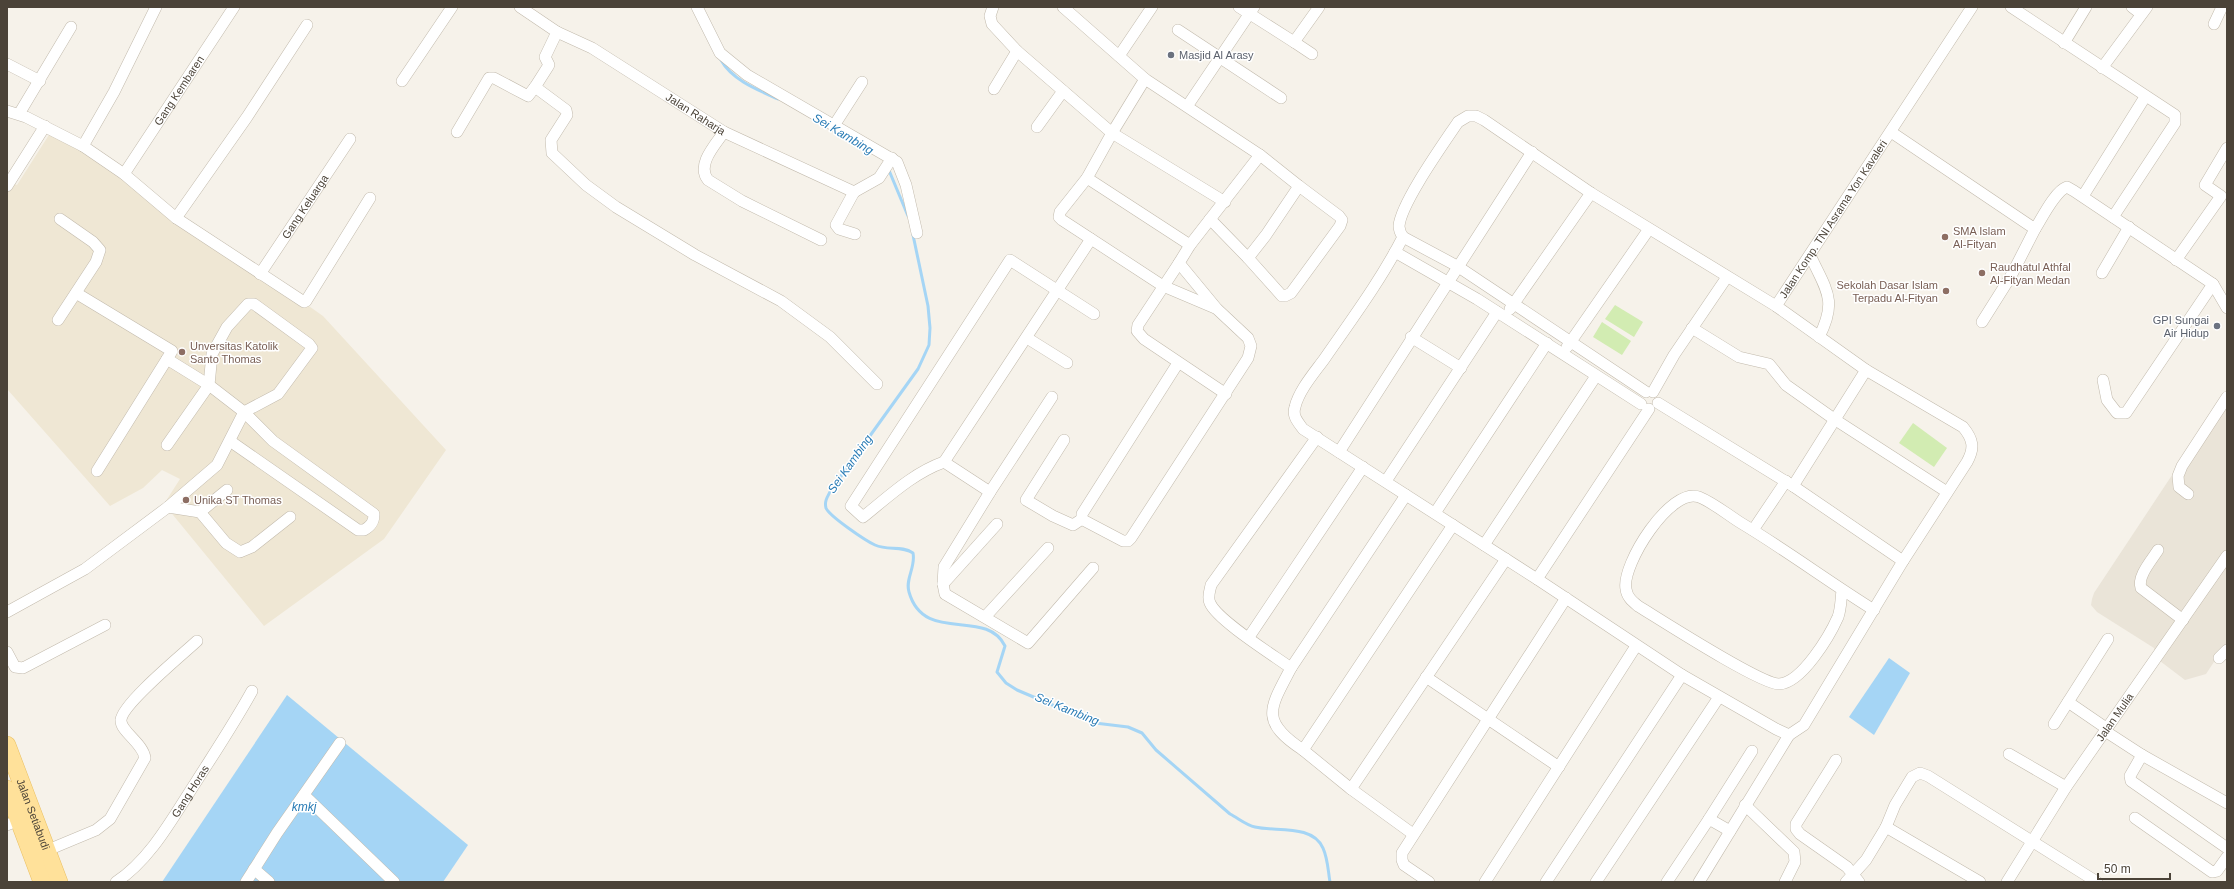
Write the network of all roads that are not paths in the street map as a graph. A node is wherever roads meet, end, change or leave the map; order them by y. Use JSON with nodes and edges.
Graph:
{"nodes":[{"id":1,"x":156,"y":7,"type":"edge"},
{"id":2,"x":234,"y":7,"type":"edge"},
{"id":3,"x":452,"y":7,"type":"edge"},
{"id":4,"x":520,"y":7,"type":"edge"},
{"id":5,"x":697,"y":7,"type":"edge"},
{"id":6,"x":993,"y":7,"type":"edge"},
{"id":7,"x":1063,"y":7,"type":"edge"},
{"id":8,"x":1152,"y":7,"type":"edge"},
{"id":9,"x":1239,"y":7,"type":"edge"},
{"id":10,"x":1319,"y":7,"type":"edge"},
{"id":11,"x":1972,"y":7,"type":"edge"},
{"id":12,"x":2011,"y":7,"type":"edge"},
{"id":13,"x":2086,"y":7,"type":"edge"},
{"id":14,"x":2222,"y":7,"type":"edge"},
{"id":15,"x":2140,"y":9,"type":"edge"},
{"id":16,"x":1252,"y":10,"type":"edge"},
{"id":17,"x":2214,"y":24,"type":"dead end"},
{"id":18,"x":307,"y":26,"type":"dead end"},
{"id":19,"x":71,"y":27,"type":"dead end"},
{"id":20,"x":1178,"y":30,"type":"dead end"},
{"id":21,"x":557,"y":32,"type":"junction"},
{"id":22,"x":1294,"y":42,"type":"junction"},
{"id":23,"x":2064,"y":43,"type":"junction"},
{"id":24,"x":1017,"y":51,"type":"junction"},
{"id":25,"x":1312,"y":54,"type":"dead end"},
{"id":26,"x":1119,"y":56,"type":"junction"},
{"id":27,"x":1220,"y":60,"type":"junction"},
{"id":28,"x":7,"y":64,"type":"edge"},
{"id":29,"x":2102,"y":68,"type":"junction"},
{"id":30,"x":1145,"y":79,"type":"junction"},
{"id":31,"x":40,"y":81,"type":"junction"},
{"id":32,"x":402,"y":81,"type":"dead end"},
{"id":33,"x":862,"y":82,"type":"dead end"},
{"id":34,"x":535,"y":88,"type":"junction"},
{"id":35,"x":994,"y":88,"type":"dead end"},
{"id":36,"x":1063,"y":91,"type":"junction"},
{"id":37,"x":2145,"y":97,"type":"junction"},
{"id":38,"x":1281,"y":98,"type":"dead end"},
{"id":39,"x":1188,"y":106,"type":"junction"},
{"id":40,"x":7,"y":111,"type":"edge"},
{"id":41,"x":19,"y":114,"type":"junction"},
{"id":42,"x":834,"y":124,"type":"junction"},
{"id":43,"x":45,"y":126,"type":"junction"},
{"id":44,"x":1037,"y":128,"type":"dead end"},
{"id":45,"x":456,"y":132,"type":"dead end"},
{"id":46,"x":724,"y":132,"type":"junction"},
{"id":47,"x":1891,"y":132,"type":"junction"},
{"id":48,"x":1112,"y":133,"type":"junction"},
{"id":49,"x":350,"y":139,"type":"dead end"},
{"id":50,"x":83,"y":146,"type":"junction"},
{"id":51,"x":2227,"y":148,"type":"edge"},
{"id":52,"x":1532,"y":152,"type":"junction"},
{"id":53,"x":1260,"y":155,"type":"junction"},
{"id":54,"x":891,"y":160,"type":"junction"},
{"id":55,"x":124,"y":174,"type":"junction"},
{"id":56,"x":1087,"y":178,"type":"junction"},
{"id":57,"x":7,"y":186,"type":"edge"},
{"id":58,"x":1299,"y":186,"type":"junction"},
{"id":59,"x":854,"y":192,"type":"junction"},
{"id":60,"x":1591,"y":194,"type":"junction"},
{"id":61,"x":2082,"y":196,"type":"junction"},
{"id":62,"x":370,"y":198,"type":"dead end"},
{"id":63,"x":1225,"y":202,"type":"junction"},
{"id":64,"x":2113,"y":216,"type":"junction"},
{"id":65,"x":176,"y":218,"type":"junction"},
{"id":66,"x":60,"y":219,"type":"dead end"},
{"id":67,"x":1210,"y":219,"type":"junction"},
{"id":68,"x":2129,"y":227,"type":"junction"},
{"id":69,"x":1649,"y":229,"type":"junction"},
{"id":70,"x":2035,"y":229,"type":"junction"},
{"id":71,"x":917,"y":233,"type":"dead end"},
{"id":72,"x":855,"y":234,"type":"dead end"},
{"id":73,"x":1402,"y":237,"type":"junction"},
{"id":74,"x":1091,"y":239,"type":"junction"},
{"id":75,"x":821,"y":240,"type":"dead end"},
{"id":76,"x":1190,"y":245,"type":"junction"},
{"id":77,"x":1395,"y":252,"type":"junction"},
{"id":78,"x":1810,"y":255,"type":"junction"},
{"id":79,"x":1248,"y":258,"type":"junction"},
{"id":80,"x":2176,"y":260,"type":"junction"},
{"id":81,"x":1179,"y":263,"type":"junction"},
{"id":82,"x":1457,"y":266,"type":"junction"},
{"id":83,"x":2102,"y":273,"type":"dead end"},
{"id":84,"x":260,"y":274,"type":"junction"},
{"id":85,"x":1726,"y":277,"type":"junction"},
{"id":86,"x":1448,"y":282,"type":"junction"},
{"id":87,"x":2213,"y":284,"type":"junction"},
{"id":88,"x":1163,"y":286,"type":"junction"},
{"id":89,"x":1057,"y":290,"type":"junction"},
{"id":90,"x":2224,"y":291,"type":"edge"},
{"id":91,"x":76,"y":293,"type":"junction"},
{"id":92,"x":1514,"y":303,"type":"junction"},
{"id":93,"x":1776,"y":306,"type":"junction"},
{"id":94,"x":2227,"y":308,"type":"edge"},
{"id":95,"x":1218,"y":309,"type":"junction"},
{"id":96,"x":1094,"y":314,"type":"dead end"},
{"id":97,"x":1501,"y":314,"type":"junction"},
{"id":98,"x":58,"y":320,"type":"dead end"},
{"id":99,"x":1982,"y":322,"type":"dead end"},
{"id":100,"x":1692,"y":328,"type":"junction"},
{"id":101,"x":1412,"y":337,"type":"junction"},
{"id":102,"x":1819,"y":337,"type":"junction"},
{"id":103,"x":1026,"y":338,"type":"junction"},
{"id":104,"x":1571,"y":341,"type":"junction"},
{"id":105,"x":1547,"y":343,"type":"junction"},
{"id":106,"x":1564,"y":354,"type":"junction"},
{"id":107,"x":167,"y":360,"type":"junction"},
{"id":108,"x":1067,"y":363,"type":"dead end"},
{"id":109,"x":1178,"y":363,"type":"junction"},
{"id":110,"x":1461,"y":368,"type":"junction"},
{"id":111,"x":1866,"y":370,"type":"junction"},
{"id":112,"x":1596,"y":376,"type":"junction"},
{"id":113,"x":2103,"y":380,"type":"dead end"},
{"id":114,"x":877,"y":384,"type":"dead end"},
{"id":115,"x":209,"y":385,"type":"junction"},
{"id":116,"x":1650,"y":392,"type":"junction"},
{"id":117,"x":1226,"y":394,"type":"junction"},
{"id":118,"x":2227,"y":397,"type":"edge"},
{"id":119,"x":1052,"y":398,"type":"dead end"},
{"id":120,"x":1650,"y":406,"type":"junction"},
{"id":121,"x":244,"y":412,"type":"junction"},
{"id":122,"x":1834,"y":420,"type":"junction"},
{"id":123,"x":1317,"y":437,"type":"junction"},
{"id":124,"x":1064,"y":440,"type":"dead end"},
{"id":125,"x":230,"y":442,"type":"junction"},
{"id":126,"x":167,"y":445,"type":"dead end"},
{"id":127,"x":1339,"y":452,"type":"junction"},
{"id":128,"x":944,"y":462,"type":"junction"},
{"id":129,"x":1363,"y":467,"type":"junction"},
{"id":130,"x":97,"y":471,"type":"dead end"},
{"id":131,"x":1386,"y":481,"type":"junction"},
{"id":132,"x":1790,"y":483,"type":"junction"},
{"id":133,"x":227,"y":490,"type":"dead end"},
{"id":134,"x":990,"y":492,"type":"junction"},
{"id":135,"x":1947,"y":492,"type":"junction"},
{"id":136,"x":2188,"y":494,"type":"dead end"},
{"id":137,"x":1406,"y":495,"type":"junction"},
{"id":138,"x":168,"y":507,"type":"junction"},
{"id":139,"x":200,"y":512,"type":"junction"},
{"id":140,"x":1435,"y":513,"type":"junction"},
{"id":141,"x":290,"y":517,"type":"dead end"},
{"id":142,"x":1082,"y":519,"type":"junction"},
{"id":143,"x":997,"y":524,"type":"dead end"},
{"id":144,"x":1453,"y":525,"type":"junction"},
{"id":145,"x":1753,"y":530,"type":"junction"},
{"id":146,"x":1484,"y":545,"type":"junction"},
{"id":147,"x":1048,"y":548,"type":"dead end"},
{"id":148,"x":2158,"y":550,"type":"dead end"},
{"id":149,"x":2227,"y":556,"type":"edge"},
{"id":150,"x":1506,"y":559,"type":"junction"},
{"id":151,"x":1903,"y":562,"type":"junction"},
{"id":152,"x":1093,"y":568,"type":"dead end"},
{"id":153,"x":1537,"y":579,"type":"junction"},
{"id":154,"x":943,"y":584,"type":"junction"},
{"id":155,"x":1842,"y":590,"type":"junction"},
{"id":156,"x":1566,"y":598,"type":"junction"},
{"id":157,"x":1874,"y":610,"type":"junction"},
{"id":158,"x":7,"y":612,"type":"edge"},
{"id":159,"x":985,"y":617,"type":"junction"},
{"id":160,"x":2183,"y":620,"type":"junction"},
{"id":161,"x":105,"y":625,"type":"dead end"},
{"id":162,"x":1249,"y":637,"type":"junction"},
{"id":163,"x":2108,"y":639,"type":"dead end"},
{"id":164,"x":197,"y":641,"type":"dead end"},
{"id":165,"x":1636,"y":646,"type":"junction"},
{"id":166,"x":2227,"y":650,"type":"edge"},
{"id":167,"x":7,"y":652,"type":"edge"},
{"id":168,"x":2219,"y":658,"type":"dead end"},
{"id":169,"x":1291,"y":668,"type":"junction"},
{"id":170,"x":1682,"y":675,"type":"junction"},
{"id":171,"x":1426,"y":677,"type":"junction"},
{"id":172,"x":252,"y":691,"type":"dead end"},
{"id":173,"x":1719,"y":697,"type":"junction"},
{"id":174,"x":2068,"y":702,"type":"junction"},
{"id":175,"x":1488,"y":719,"type":"junction"},
{"id":176,"x":2054,"y":724,"type":"dead end"},
{"id":177,"x":2106,"y":730,"type":"junction"},
{"id":178,"x":1789,"y":734,"type":"junction"},
{"id":179,"x":340,"y":743,"type":"dead end"},
{"id":180,"x":7,"y":746,"type":"edge"},
{"id":181,"x":1303,"y":750,"type":"junction"},
{"id":182,"x":1752,"y":751,"type":"dead end"},
{"id":183,"x":2010,"y":754,"type":"dead end"},
{"id":184,"x":2142,"y":755,"type":"junction"},
{"id":185,"x":1836,"y":760,"type":"dead end"},
{"id":186,"x":1559,"y":767,"type":"junction"},
{"id":187,"x":2066,"y":787,"type":"junction"},
{"id":188,"x":7,"y":789,"type":"edge"},
{"id":189,"x":1351,"y":789,"type":"junction"},
{"id":190,"x":304,"y":795,"type":"junction"},
{"id":191,"x":2227,"y":803,"type":"edge"},
{"id":192,"x":1745,"y":806,"type":"junction"},
{"id":193,"x":2135,"y":818,"type":"dead end"},
{"id":194,"x":1709,"y":819,"type":"junction"},
{"id":195,"x":13,"y":822,"type":"edge"},
{"id":196,"x":1886,"y":827,"type":"junction"},
{"id":197,"x":1730,"y":832,"type":"junction"},
{"id":198,"x":1413,"y":834,"type":"junction"},
{"id":199,"x":2032,"y":841,"type":"junction"},
{"id":200,"x":2227,"y":848,"type":"edge"},
{"id":201,"x":48,"y":850,"type":"junction"},
{"id":202,"x":2227,"y":857,"type":"edge"},
{"id":203,"x":254,"y":868,"type":"junction"},
{"id":204,"x":1853,"y":879,"type":"edge"},
{"id":205,"x":46,"y":880,"type":"edge"},
{"id":206,"x":116,"y":882,"type":"edge"},
{"id":207,"x":246,"y":882,"type":"edge"},
{"id":208,"x":269,"y":882,"type":"edge"},
{"id":209,"x":394,"y":882,"type":"edge"},
{"id":210,"x":1429,"y":882,"type":"edge"},
{"id":211,"x":1485,"y":882,"type":"edge"},
{"id":212,"x":1546,"y":882,"type":"edge"},
{"id":213,"x":1596,"y":882,"type":"edge"},
{"id":214,"x":1667,"y":882,"type":"edge"},
{"id":215,"x":1699,"y":882,"type":"edge"},
{"id":216,"x":1785,"y":882,"type":"edge"},
{"id":217,"x":1980,"y":882,"type":"edge"},
{"id":218,"x":2007,"y":882,"type":"edge"},
{"id":219,"x":2097,"y":882,"type":"edge"}],
"edges":[{"from":1,"to":50,"type":"street"},
{"from":2,"to":55,"type":"street","name":"Gang Kembaren"},
{"from":3,"to":32,"type":"street"},
{"from":4,"to":21,"type":"street","name":"Jalan Raharja"},
{"from":5,"to":42,"type":"street"},
{"from":6,"to":24,"type":"street"},
{"from":7,"to":26,"type":"street"},
{"from":8,"to":26,"type":"street"},
{"from":9,"to":16,"type":"street"},
{"from":10,"to":22,"type":"street"},
{"from":11,"to":47,"type":"street","name":"Jalan Komp. TNI Asrama Yon Kavaleri"},
{"from":12,"to":23,"type":"street"},
{"from":13,"to":23,"type":"street"},
{"from":14,"to":17,"type":"street"},
{"from":15,"to":29,"type":"street"},
{"from":16,"to":22,"type":"street"},
{"from":16,"to":27,"type":"street"},
{"from":18,"to":65,"type":"street"},
{"from":19,"to":31,"type":"street"},
{"from":20,"to":27,"type":"street"},
{"from":21,"to":34,"type":"street"},
{"from":21,"to":46,"type":"street","name":"Jalan Raharja"},
{"from":22,"to":25,"type":"street"},
{"from":23,"to":29,"type":"street"},
{"from":24,"to":35,"type":"street"},
{"from":24,"to":36,"type":"street"},
{"from":26,"to":30,"type":"street"},
{"from":27,"to":38,"type":"street"},
{"from":27,"to":39,"type":"street"},
{"from":28,"to":31,"type":"street"},
{"from":29,"to":37,"type":"street"},
{"from":30,"to":39,"type":"street"},
{"from":30,"to":48,"type":"street"},
{"from":31,"to":41,"type":"street"},
{"from":33,"to":42,"type":"street"},
{"from":34,"to":45,"type":"street"},
{"from":34,"to":114,"type":"street"},
{"from":36,"to":44,"type":"street"},
{"from":36,"to":48,"type":"street"},
{"from":37,"to":61,"type":"street"},
{"from":37,"to":64,"type":"street"},
{"from":39,"to":53,"type":"street"},
{"from":40,"to":41,"type":"street"},
{"from":41,"to":43,"type":"street"},
{"from":42,"to":54,"type":"street"},
{"from":43,"to":50,"type":"street"},
{"from":43,"to":57,"type":"street"},
{"from":46,"to":59,"type":"street","name":"Jalan Raharja"},
{"from":46,"to":75,"type":"street"},
{"from":47,"to":70,"type":"street"},
{"from":47,"to":78,"type":"street","name":"Jalan Komp. TNI Asrama Yon Kavaleri"},
{"from":48,"to":56,"type":"street"},
{"from":48,"to":63,"type":"street"},
{"from":49,"to":84,"type":"street","name":"Gang Keluarga"},
{"from":50,"to":55,"type":"street"},
{"from":51,"to":80,"type":"street"},
{"from":52,"to":60,"type":"street"},
{"from":52,"to":73,"type":"street"},
{"from":52,"to":82,"type":"street"},
{"from":53,"to":58,"type":"street"},
{"from":53,"to":63,"type":"street"},
{"from":54,"to":59,"type":"street"},
{"from":54,"to":71,"type":"street"},
{"from":55,"to":65,"type":"street"},
{"from":56,"to":74,"type":"street"},
{"from":56,"to":76,"type":"street"},
{"from":58,"to":79,"type":"street"},
{"from":58,"to":79,"type":"street"},
{"from":59,"to":72,"type":"street"},
{"from":60,"to":69,"type":"street"},
{"from":60,"to":92,"type":"street"},
{"from":61,"to":64,"type":"street"},
{"from":61,"to":70,"type":"street"},
{"from":62,"to":84,"type":"street"},
{"from":63,"to":67,"type":"street"},
{"from":64,"to":68,"type":"street"},
{"from":65,"to":84,"type":"street"},
{"from":66,"to":91,"type":"street"},
{"from":67,"to":76,"type":"street"},
{"from":67,"to":79,"type":"street"},
{"from":68,"to":80,"type":"street"},
{"from":68,"to":83,"type":"street"},
{"from":69,"to":85,"type":"street"},
{"from":69,"to":104,"type":"street"},
{"from":70,"to":99,"type":"street"},
{"from":73,"to":77,"type":"street"},
{"from":73,"to":82,"type":"street"},
{"from":74,"to":88,"type":"street"},
{"from":74,"to":89,"type":"street"},
{"from":76,"to":81,"type":"street"},
{"from":77,"to":86,"type":"street"},
{"from":77,"to":123,"type":"street"},
{"from":78,"to":93,"type":"street","name":"Jalan Komp. TNI Asrama Yon Kavaleri"},
{"from":78,"to":102,"type":"street"},
{"from":80,"to":87,"type":"street"},
{"from":81,"to":88,"type":"street"},
{"from":81,"to":95,"type":"street"},
{"from":82,"to":86,"type":"street"},
{"from":82,"to":92,"type":"street"},
{"from":85,"to":93,"type":"street"},
{"from":85,"to":100,"type":"street"},
{"from":86,"to":97,"type":"street"},
{"from":86,"to":101,"type":"street"},
{"from":87,"to":90,"type":"street"},
{"from":87,"to":113,"type":"street"},
{"from":88,"to":95,"type":"street"},
{"from":88,"to":109,"type":"street"},
{"from":89,"to":96,"type":"street"},
{"from":89,"to":103,"type":"street"},
{"from":89,"to":128,"type":"street"},
{"from":90,"to":94,"type":"street"},
{"from":91,"to":98,"type":"street"},
{"from":91,"to":107,"type":"street"},
{"from":92,"to":97,"type":"street"},
{"from":92,"to":104,"type":"street"},
{"from":93,"to":102,"type":"street"},
{"from":95,"to":117,"type":"street"},
{"from":97,"to":105,"type":"street"},
{"from":97,"to":110,"type":"street"},
{"from":100,"to":116,"type":"street"},
{"from":100,"to":122,"type":"street"},
{"from":101,"to":110,"type":"street"},
{"from":101,"to":127,"type":"street"},
{"from":102,"to":111,"type":"street"},
{"from":103,"to":108,"type":"street"},
{"from":103,"to":128,"type":"street"},
{"from":104,"to":106,"type":"street"},
{"from":104,"to":116,"type":"street"},
{"from":105,"to":106,"type":"street"},
{"from":105,"to":140,"type":"street"},
{"from":106,"to":112,"type":"street"},
{"from":107,"to":115,"type":"street"},
{"from":107,"to":130,"type":"street"},
{"from":109,"to":117,"type":"street"},
{"from":109,"to":142,"type":"street"},
{"from":110,"to":131,"type":"street"},
{"from":111,"to":122,"type":"street"},
{"from":111,"to":135,"type":"street"},
{"from":112,"to":120,"type":"street"},
{"from":112,"to":146,"type":"street"},
{"from":115,"to":121,"type":"street"},
{"from":115,"to":121,"type":"street"},
{"from":115,"to":126,"type":"street"},
{"from":116,"to":120,"type":"street"},
{"from":116,"to":120,"type":"street"},
{"from":117,"to":142,"type":"street"},
{"from":118,"to":136,"type":"street"},
{"from":119,"to":134,"type":"street"},
{"from":120,"to":132,"type":"street"},
{"from":120,"to":153,"type":"street"},
{"from":121,"to":125,"type":"street"},
{"from":121,"to":125,"type":"street"},
{"from":122,"to":132,"type":"street"},
{"from":122,"to":135,"type":"street"},
{"from":123,"to":127,"type":"street"},
{"from":123,"to":162,"type":"street"},
{"from":124,"to":142,"type":"street"},
{"from":125,"to":138,"type":"street"},
{"from":127,"to":129,"type":"street"},
{"from":128,"to":134,"type":"street"},
{"from":129,"to":131,"type":"street"},
{"from":129,"to":162,"type":"street"},
{"from":131,"to":137,"type":"street"},
{"from":132,"to":145,"type":"street"},
{"from":132,"to":151,"type":"street"},
{"from":133,"to":139,"type":"street"},
{"from":134,"to":154,"type":"street"},
{"from":135,"to":151,"type":"street"},
{"from":137,"to":140,"type":"street"},
{"from":137,"to":169,"type":"street"},
{"from":138,"to":139,"type":"street"},
{"from":138,"to":158,"type":"street"},
{"from":139,"to":141,"type":"street"},
{"from":140,"to":144,"type":"street"},
{"from":143,"to":154,"type":"street"},
{"from":144,"to":146,"type":"street"},
{"from":144,"to":181,"type":"street"},
{"from":145,"to":155,"type":"street"},
{"from":145,"to":155,"type":"street"},
{"from":146,"to":150,"type":"street"},
{"from":147,"to":159,"type":"street"},
{"from":148,"to":160,"type":"street"},
{"from":149,"to":160,"type":"street","name":"Jalan Mulia"},
{"from":150,"to":153,"type":"street"},
{"from":150,"to":171,"type":"street"},
{"from":151,"to":157,"type":"street"},
{"from":152,"to":159,"type":"street"},
{"from":153,"to":156,"type":"street"},
{"from":154,"to":159,"type":"street"},
{"from":155,"to":157,"type":"street"},
{"from":156,"to":165,"type":"street"},
{"from":156,"to":175,"type":"street"},
{"from":157,"to":178,"type":"street"},
{"from":160,"to":177,"type":"street","name":"Jalan Mulia"},
{"from":161,"to":167,"type":"street"},
{"from":162,"to":169,"type":"street"},
{"from":163,"to":174,"type":"street"},
{"from":164,"to":201,"type":"street"},
{"from":165,"to":170,"type":"street"},
{"from":165,"to":186,"type":"street"},
{"from":166,"to":168,"type":"street"},
{"from":169,"to":181,"type":"street"},
{"from":170,"to":173,"type":"street"},
{"from":170,"to":212,"type":"street"},
{"from":171,"to":175,"type":"street"},
{"from":171,"to":189,"type":"street"},
{"from":172,"to":206,"type":"street","name":"Gang Horas"},
{"from":173,"to":178,"type":"street"},
{"from":173,"to":213,"type":"street"},
{"from":174,"to":176,"type":"street"},
{"from":174,"to":177,"type":"street"},
{"from":175,"to":186,"type":"street"},
{"from":175,"to":198,"type":"street"},
{"from":177,"to":184,"type":"street"},
{"from":177,"to":187,"type":"street","name":"Jalan Mulia"},
{"from":178,"to":192,"type":"street"},
{"from":179,"to":190,"type":"street"},
{"from":180,"to":201,"type":"main road","name":"Jalan Setiabudi"},
{"from":181,"to":189,"type":"street"},
{"from":182,"to":194,"type":"street"},
{"from":183,"to":187,"type":"street"},
{"from":184,"to":191,"type":"street"},
{"from":184,"to":200,"type":"street"},
{"from":185,"to":204,"type":"street"},
{"from":186,"to":211,"type":"street"},
{"from":187,"to":199,"type":"street","name":"Jalan Mulia"},
{"from":188,"to":195,"type":"main road","name":"Jalan Setiabudi"},
{"from":189,"to":198,"type":"street"},
{"from":190,"to":203,"type":"street"},
{"from":190,"to":209,"type":"street"},
{"from":192,"to":197,"type":"street"},
{"from":192,"to":216,"type":"street"},
{"from":193,"to":202,"type":"street"},
{"from":194,"to":197,"type":"street"},
{"from":194,"to":214,"type":"street"},
{"from":195,"to":205,"type":"main road","name":"Jalan Setiabudi"},
{"from":196,"to":199,"type":"street"},
{"from":196,"to":204,"type":"street"},
{"from":196,"to":217,"type":"street"},
{"from":197,"to":215,"type":"street"},
{"from":198,"to":210,"type":"street"},
{"from":199,"to":218,"type":"street","name":"Jalan Mulia"},
{"from":199,"to":219,"type":"street"},
{"from":201,"to":205,"type":"main road","name":"Jalan Setiabudi"},
{"from":203,"to":207,"type":"street"},
{"from":203,"to":208,"type":"street"}]}
